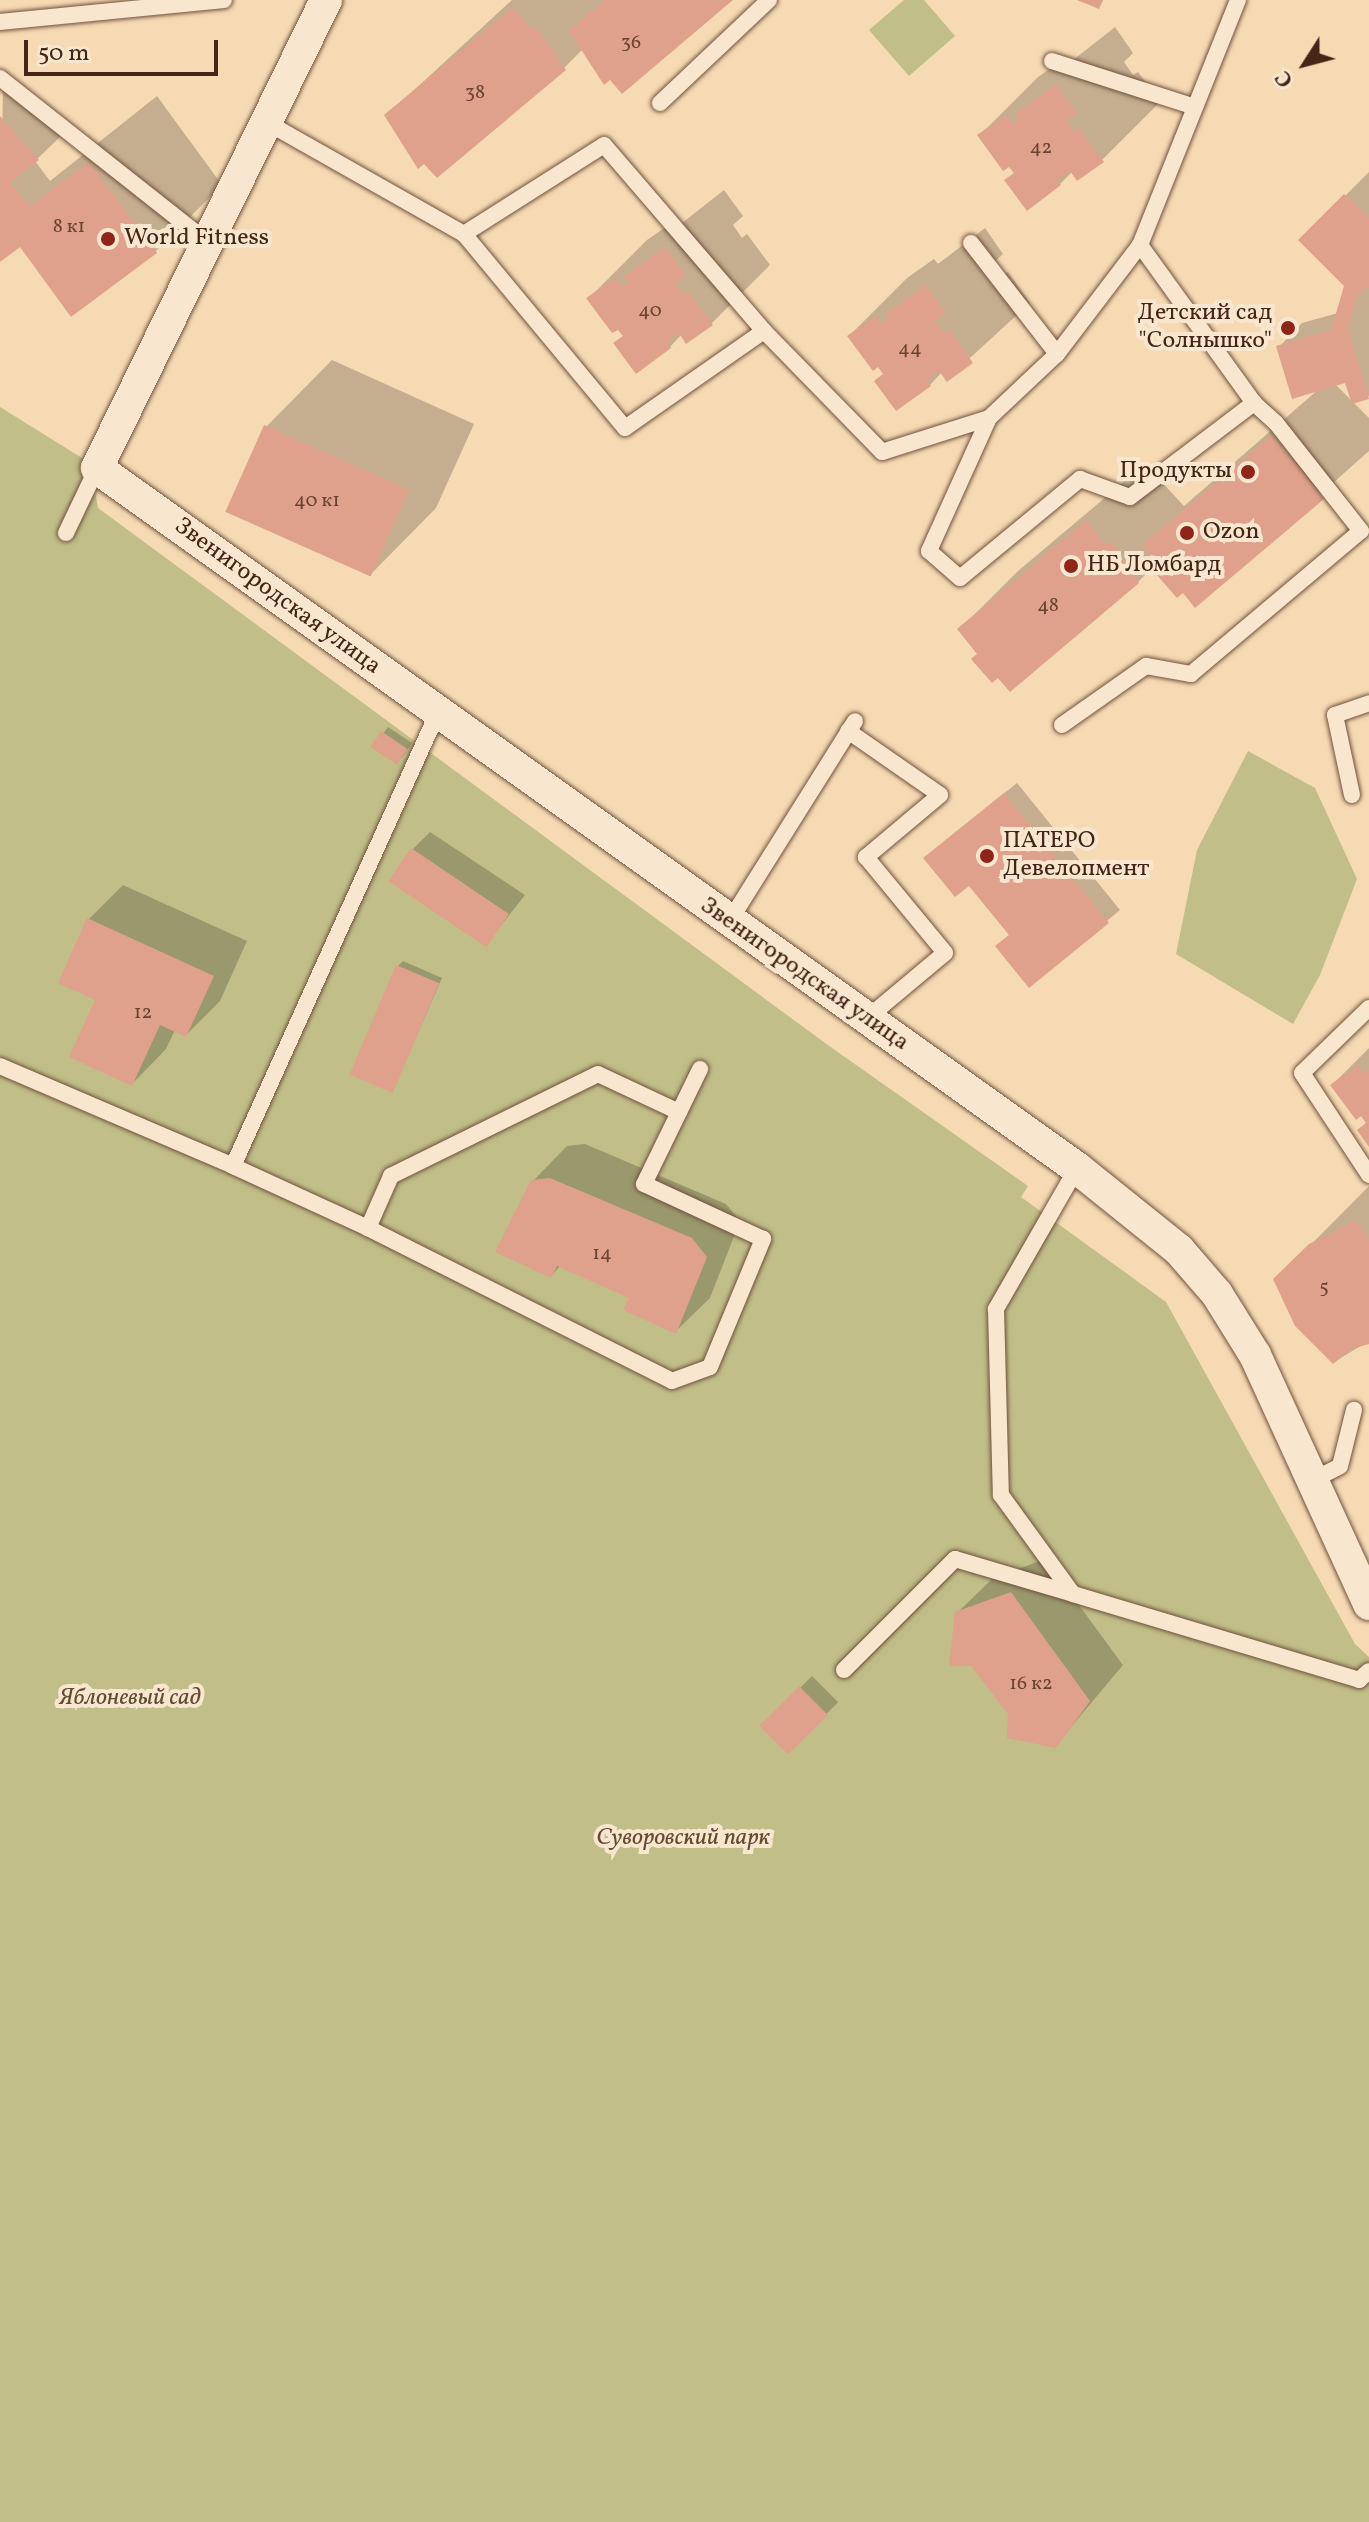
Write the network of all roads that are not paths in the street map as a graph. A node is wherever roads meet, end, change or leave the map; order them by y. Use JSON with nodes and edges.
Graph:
{"nodes":[{"id":1,"x":224,"y":0,"type":"edge"},
{"id":2,"x":326,"y":0,"type":"edge"},
{"id":3,"x":769,"y":0,"type":"edge"},
{"id":4,"x":1238,"y":0,"type":"edge"},
{"id":5,"x":0,"y":22,"type":"edge"},
{"id":6,"x":1052,"y":61,"type":"dead end"},
{"id":7,"x":0,"y":78,"type":"edge"},
{"id":8,"x":660,"y":103,"type":"dead end"},
{"id":9,"x":1195,"y":107,"type":"junction"},
{"id":10,"x":266,"y":122,"type":"junction"},
{"id":11,"x":464,"y":234,"type":"junction"},
{"id":12,"x":208,"y":242,"type":"junction"},
{"id":13,"x":971,"y":243,"type":"dead end"},
{"id":14,"x":1140,"y":245,"type":"junction"},
{"id":15,"x":764,"y":331,"type":"junction"},
{"id":16,"x":1057,"y":354,"type":"junction"},
{"id":17,"x":1254,"y":403,"type":"junction"},
{"id":18,"x":989,"y":418,"type":"junction"},
{"id":19,"x":97,"y":468,"type":"junction"},
{"id":20,"x":66,"y":533,"type":"dead end"},
{"id":21,"x":1369,"y":703,"type":"edge"},
{"id":22,"x":438,"y":713,"type":"junction"},
{"id":23,"x":1062,"y":725,"type":"dead end"},
{"id":24,"x":1352,"y":795,"type":"dead end"},
{"id":25,"x":729,"y":922,"type":"junction"},
{"id":26,"x":1369,"y":1008,"type":"edge"},
{"id":27,"x":866,"y":1019,"type":"junction"},
{"id":28,"x":0,"y":1066,"type":"edge"},
{"id":29,"x":700,"y":1069,"type":"dead end"},
{"id":30,"x":679,"y":1112,"type":"junction"},
{"id":31,"x":233,"y":1166,"type":"junction"},
{"id":32,"x":1077,"y":1168,"type":"junction"},
{"id":33,"x":1369,"y":1175,"type":"edge"},
{"id":34,"x":368,"y":1228,"type":"junction"},
{"id":35,"x":1354,"y":1410,"type":"dead end"},
{"id":36,"x":1313,"y":1480,"type":"junction"},
{"id":37,"x":1073,"y":1594,"type":"junction"},
{"id":38,"x":1369,"y":1604,"type":"edge"},
{"id":39,"x":844,"y":1670,"type":"dead end"},
{"id":40,"x":1369,"y":1671,"type":"edge"}],
"edges":[{"from":1,"to":5,"type":"lane"},
{"from":2,"to":10,"type":"street"},
{"from":3,"to":8,"type":"lane"},
{"from":4,"to":9,"type":"lane"},
{"from":6,"to":9,"type":"lane"},
{"from":7,"to":12,"type":"lane"},
{"from":9,"to":14,"type":"lane"},
{"from":10,"to":11,"type":"lane"},
{"from":10,"to":12,"type":"street"},
{"from":11,"to":15,"type":"lane"},
{"from":11,"to":15,"type":"lane"},
{"from":12,"to":19,"type":"street"},
{"from":13,"to":16,"type":"lane"},
{"from":14,"to":16,"type":"lane"},
{"from":14,"to":17,"type":"lane"},
{"from":15,"to":18,"type":"lane"},
{"from":16,"to":18,"type":"lane"},
{"from":17,"to":18,"type":"lane"},
{"from":17,"to":23,"type":"lane"},
{"from":19,"to":20,"type":"lane"},
{"from":19,"to":22,"type":"street","name":"Звенигородская улица"},
{"from":21,"to":24,"type":"lane"},
{"from":22,"to":25,"type":"street","name":"Звенигородская улица"},
{"from":22,"to":31,"type":"lane"},
{"from":25,"to":27,"type":"street","name":"Звенигородская улица"},
{"from":25,"to":27,"type":"lane"},
{"from":26,"to":33,"type":"lane"},
{"from":27,"to":32,"type":"street","name":"Звенигородская улица"},
{"from":28,"to":31,"type":"lane"},
{"from":29,"to":30,"type":"lane"},
{"from":30,"to":34,"type":"lane"},
{"from":30,"to":34,"type":"lane"},
{"from":31,"to":34,"type":"lane"},
{"from":32,"to":36,"type":"street","name":"Звенигородская улица"},
{"from":32,"to":37,"type":"lane"},
{"from":35,"to":36,"type":"lane"},
{"from":36,"to":38,"type":"street","name":"Звенигородская улица"},
{"from":37,"to":39,"type":"lane"},
{"from":37,"to":40,"type":"lane"}]}
